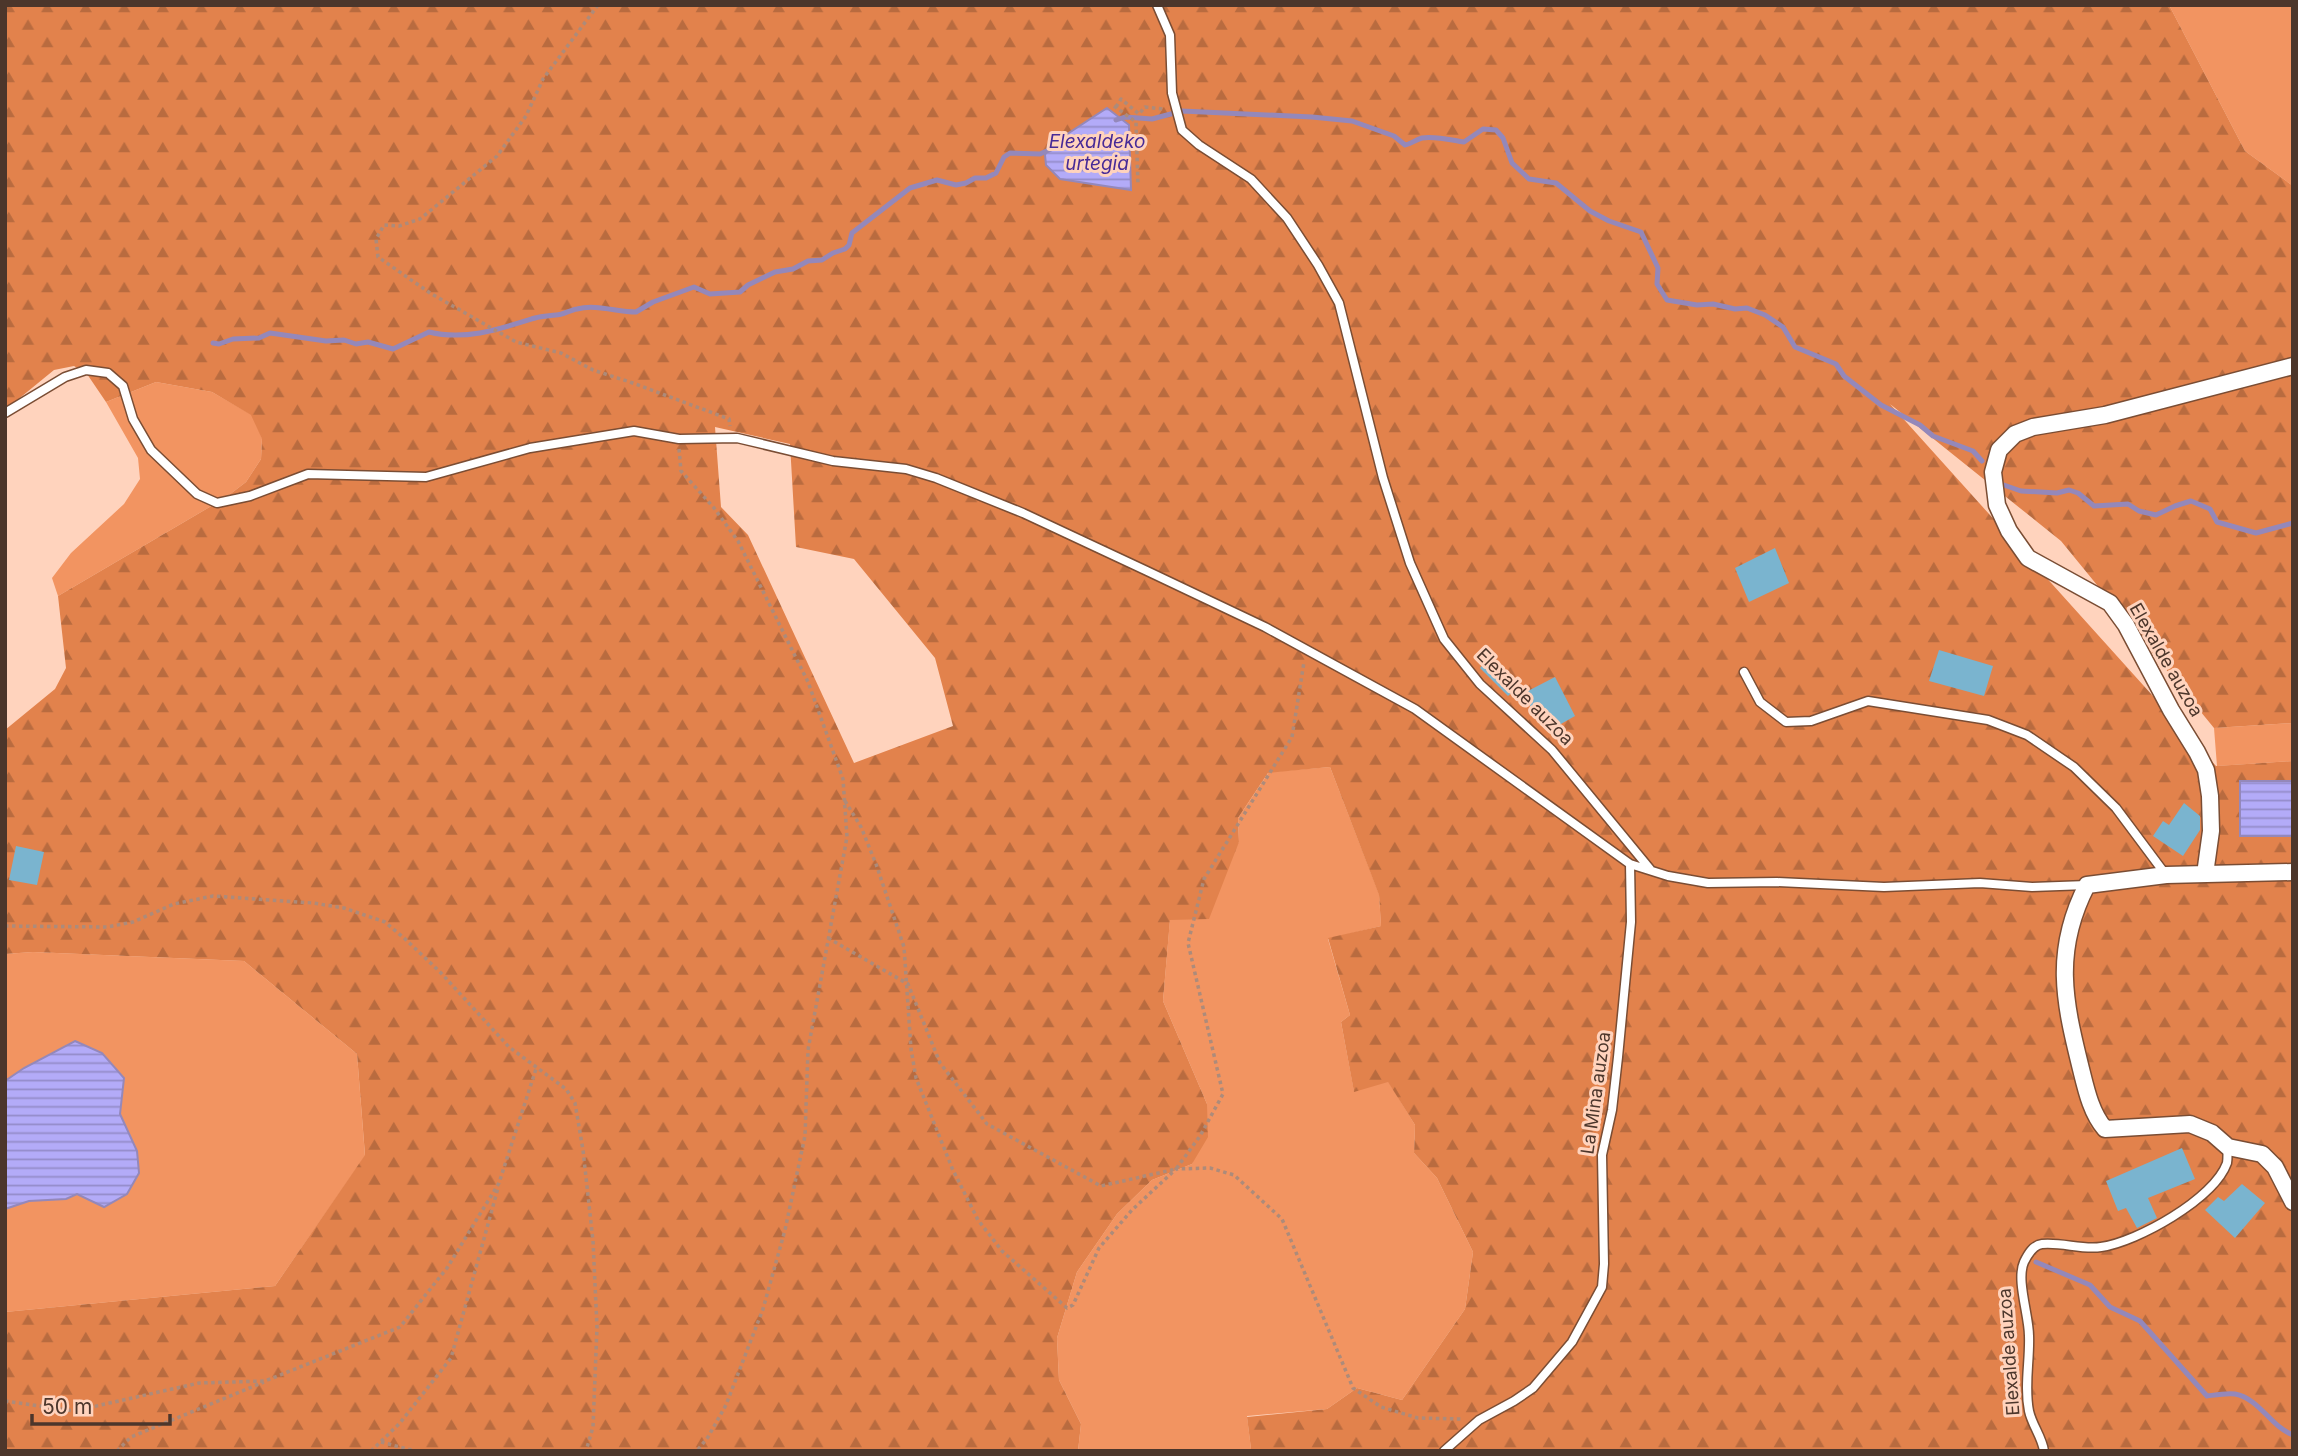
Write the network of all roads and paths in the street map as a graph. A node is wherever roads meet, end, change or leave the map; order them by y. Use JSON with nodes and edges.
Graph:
{"nodes":[{"id":1,"x":598,"y":5,"type":"edge"},
{"id":2,"x":1157,"y":5,"type":"edge"},
{"id":3,"x":1176,"y":106,"type":"junction"},
{"id":4,"x":1138,"y":185,"type":"dead end"},
{"id":5,"x":2293,"y":366,"type":"edge"},
{"id":6,"x":5,"y":413,"type":"edge"},
{"id":7,"x":717,"y":438,"type":"junction"},
{"id":8,"x":679,"y":439,"type":"junction"},
{"id":9,"x":1306,"y":649,"type":"junction"},
{"id":10,"x":1744,"y":673,"type":"dead end"},
{"id":11,"x":845,"y":801,"type":"junction"},
{"id":12,"x":1630,"y":864,"type":"junction"},
{"id":13,"x":1650,"y":869,"type":"junction"},
{"id":14,"x":2293,"y":873,"type":"edge"},
{"id":15,"x":2205,"y":874,"type":"junction"},
{"id":16,"x":2166,"y":875,"type":"junction"},
{"id":17,"x":2087,"y":885,"type":"junction"},
{"id":18,"x":5,"y":926,"type":"edge"},
{"id":19,"x":828,"y":938,"type":"junction"},
{"id":20,"x":908,"y":984,"type":"junction"},
{"id":21,"x":536,"y":1069,"type":"junction"},
{"id":22,"x":2228,"y":1147,"type":"junction"},
{"id":23,"x":1176,"y":1169,"type":"junction"},
{"id":24,"x":499,"y":1184,"type":"junction"},
{"id":25,"x":2292,"y":1202,"type":"edge"},
{"id":26,"x":265,"y":1381,"type":"junction"},
{"id":27,"x":5,"y":1401,"type":"edge"},
{"id":28,"x":1479,"y":1420,"type":"junction"},
{"id":29,"x":382,"y":1442,"type":"junction"},
{"id":30,"x":117,"y":1451,"type":"edge"},
{"id":31,"x":371,"y":1451,"type":"edge"},
{"id":32,"x":415,"y":1451,"type":"edge"},
{"id":33,"x":586,"y":1451,"type":"edge"},
{"id":34,"x":697,"y":1451,"type":"edge"},
{"id":35,"x":1444,"y":1451,"type":"edge"},
{"id":36,"x":2044,"y":1451,"type":"edge"}],
"edges":[{"from":1,"to":7,"type":"path"},
{"from":2,"to":3,"type":"lane","name":"Elexalde auzoa"},
{"from":3,"to":4,"type":"path"},
{"from":3,"to":13,"type":"lane","name":"Elexalde auzoa"},
{"from":5,"to":15,"type":"street","name":"Elexalde auzoa"},
{"from":6,"to":8,"type":"lane"},
{"from":7,"to":8,"type":"lane"},
{"from":7,"to":9,"type":"lane"},
{"from":8,"to":11,"type":"path"},
{"from":9,"to":12,"type":"lane"},
{"from":9,"to":23,"type":"path"},
{"from":10,"to":16,"type":"lane"},
{"from":11,"to":19,"type":"path"},
{"from":11,"to":20,"type":"path"},
{"from":12,"to":13,"type":"lane"},
{"from":12,"to":28,"type":"lane","name":"La Mina auzoa"},
{"from":13,"to":17,"type":"lane"},
{"from":14,"to":15,"type":"street"},
{"from":15,"to":16,"type":"street"},
{"from":16,"to":17,"type":"street"},
{"from":17,"to":22,"type":"street"},
{"from":18,"to":21,"type":"path"},
{"from":19,"to":20,"type":"path"},
{"from":19,"to":34,"type":"path"},
{"from":20,"to":23,"type":"path"},
{"from":20,"to":23,"type":"path"},
{"from":21,"to":24,"type":"path"},
{"from":21,"to":33,"type":"path"},
{"from":22,"to":25,"type":"street"},
{"from":22,"to":36,"type":"lane","name":"Elexalde auzoa"},
{"from":23,"to":28,"type":"path"},
{"from":24,"to":26,"type":"path"},
{"from":24,"to":29,"type":"path"},
{"from":26,"to":27,"type":"path"},
{"from":26,"to":30,"type":"path"},
{"from":28,"to":35,"type":"lane","name":"La Mina auzoa"},
{"from":29,"to":31,"type":"path"},
{"from":29,"to":32,"type":"path"}]}
